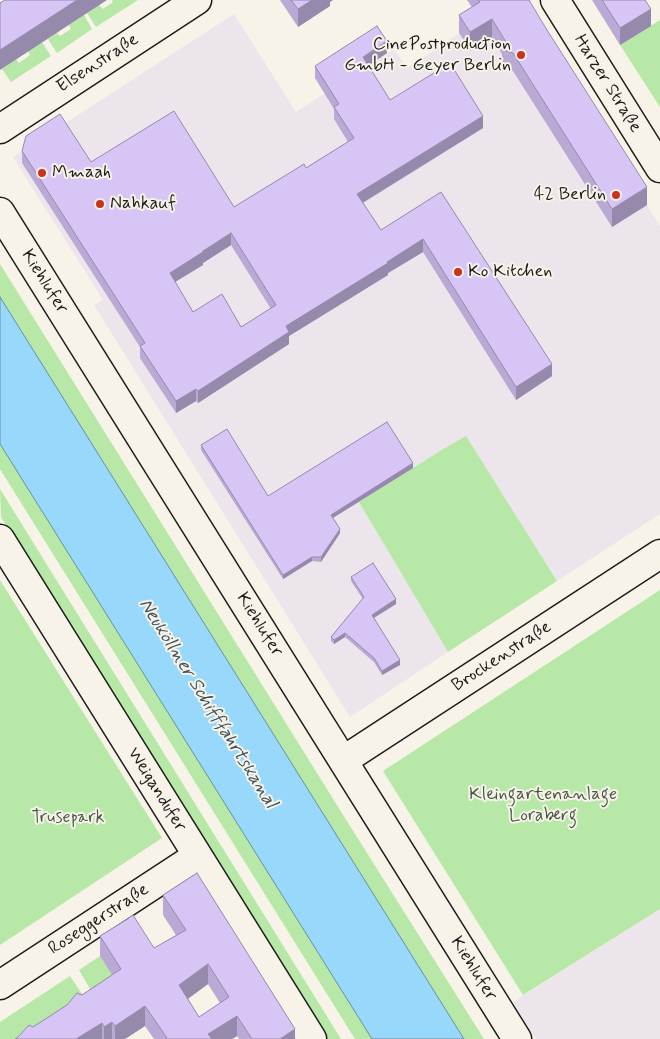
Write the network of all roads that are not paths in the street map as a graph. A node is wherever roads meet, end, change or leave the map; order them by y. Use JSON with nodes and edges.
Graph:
{"nodes":[{"id":1,"x":197,"y":0,"type":"edge"},
{"id":2,"x":555,"y":0,"type":"edge"},
{"id":3,"x":0,"y":129,"type":"edge"},
{"id":4,"x":660,"y":168,"type":"edge"},
{"id":5,"x":0,"y":212,"type":"edge"},
{"id":6,"x":2,"y":545,"type":"edge"},
{"id":7,"x":660,"y":554,"type":"edge"},
{"id":8,"x":344,"y":760,"type":"junction"},
{"id":9,"x":197,"y":856,"type":"junction"},
{"id":10,"x":0,"y":985,"type":"edge"},
{"id":11,"x":312,"y":1039,"type":"edge"},
{"id":12,"x":517,"y":1039,"type":"edge"}],
"edges":[{"from":1,"to":3,"type":"street","name":"Elsenstraße"},
{"from":2,"to":4,"type":"street","name":"Harzer Straße"},
{"from":5,"to":8,"type":"street","name":"Kiehlufer"},
{"from":6,"to":9,"type":"street","name":"Weigandufer"},
{"from":7,"to":8,"type":"street","name":"Brockenstraße"},
{"from":8,"to":12,"type":"street","name":"Kiehlufer"},
{"from":9,"to":10,"type":"street","name":"Roseggerstraße"},
{"from":9,"to":11,"type":"street","name":"Weigandufer"}]}
